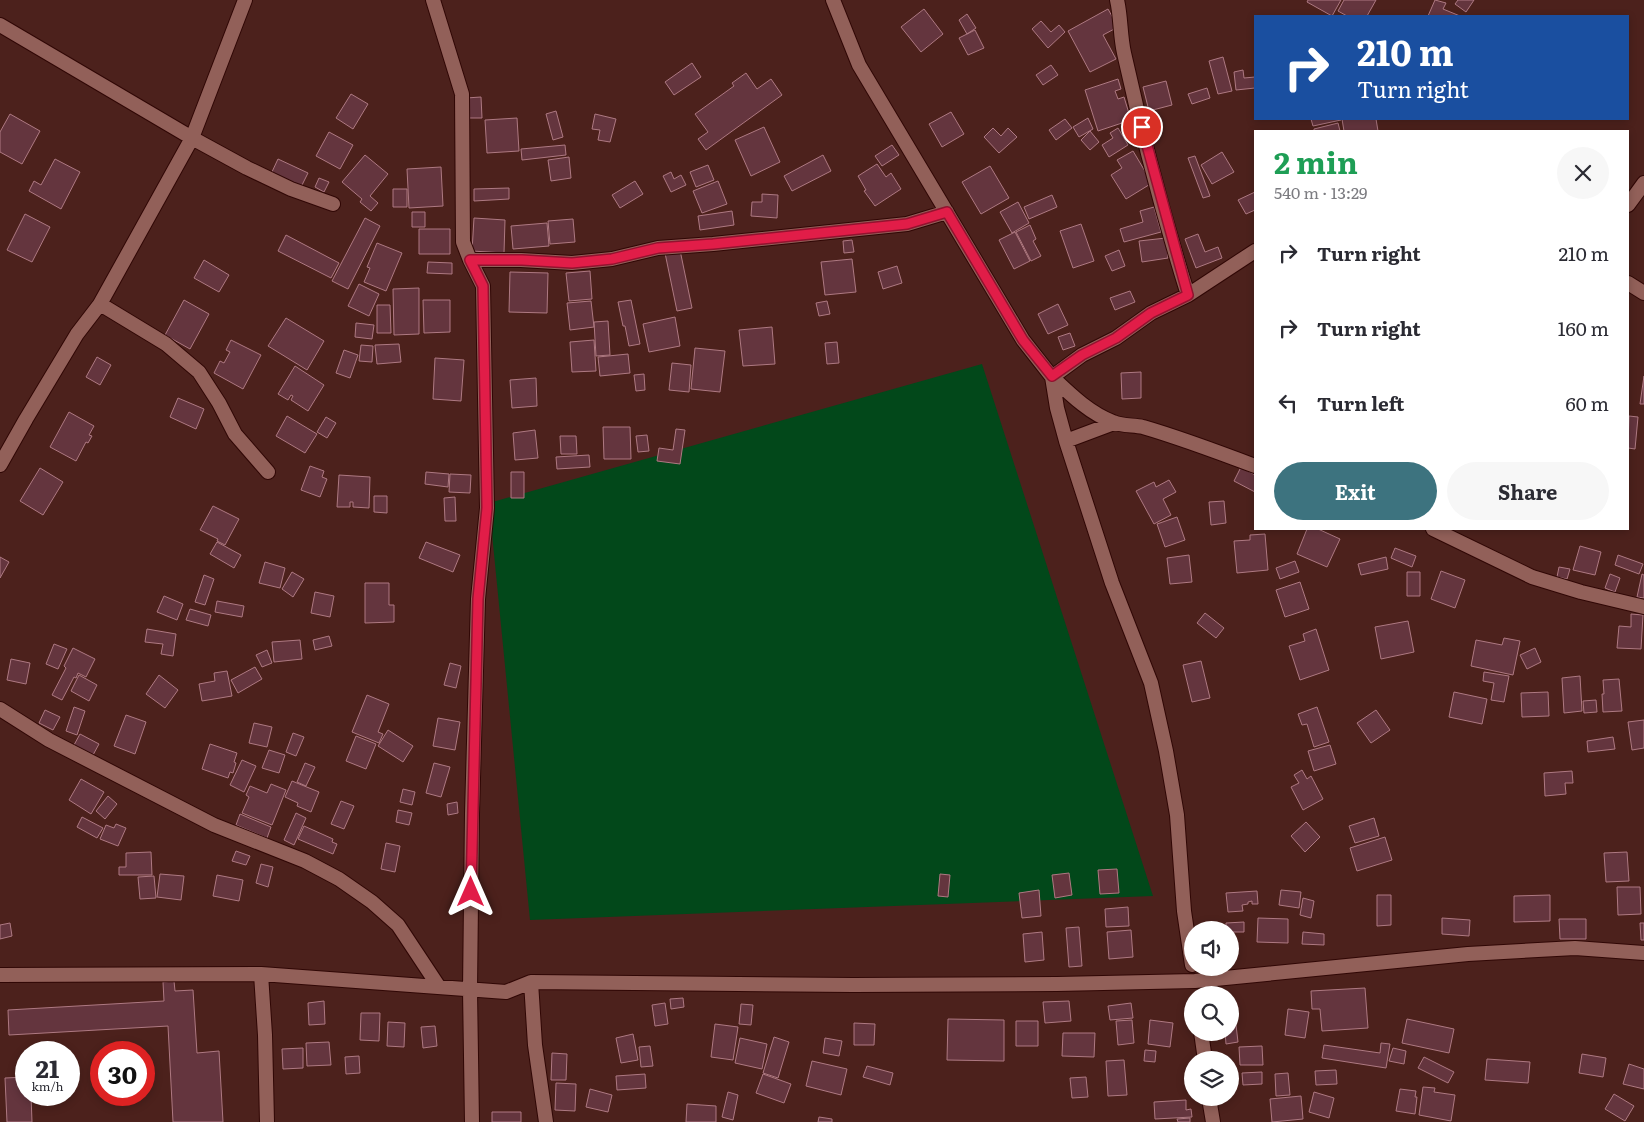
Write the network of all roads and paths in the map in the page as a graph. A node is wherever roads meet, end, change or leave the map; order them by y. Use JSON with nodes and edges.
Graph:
{"nodes":[{"id":1,"x":245,"y":0,"type":"edge"},
{"id":2,"x":433,"y":0,"type":"edge"},
{"id":3,"x":833,"y":0,"type":"edge"},
{"id":4,"x":1117,"y":0,"type":"edge"},
{"id":5,"x":0,"y":25,"type":"edge"},
{"id":6,"x":192,"y":138,"type":"junction"},
{"id":7,"x":1644,"y":183,"type":"edge"},
{"id":8,"x":333,"y":204,"type":"dead end"},
{"id":9,"x":1629,"y":204,"type":"edge"},
{"id":10,"x":947,"y":212,"type":"junction"},
{"id":11,"x":1254,"y":251,"type":"edge"},
{"id":12,"x":470,"y":260,"type":"junction"},
{"id":13,"x":1629,"y":284,"type":"edge"},
{"id":14,"x":1644,"y":293,"type":"edge"},
{"id":15,"x":1188,"y":295,"type":"junction"},
{"id":16,"x":100,"y":304,"type":"junction"},
{"id":17,"x":1052,"y":376,"type":"junction"},
{"id":18,"x":1114,"y":423,"type":"junction"},
{"id":19,"x":1066,"y":441,"type":"junction"},
{"id":20,"x":0,"y":465,"type":"edge"},
{"id":21,"x":1254,"y":466,"type":"edge"},
{"id":22,"x":268,"y":472,"type":"dead end"},
{"id":23,"x":1436,"y":530,"type":"edge"},
{"id":24,"x":1644,"y":608,"type":"edge"},
{"id":25,"x":0,"y":709,"type":"edge"},
{"id":26,"x":1644,"y":953,"type":"edge"},
{"id":27,"x":261,"y":974,"type":"junction"},
{"id":28,"x":0,"y":975,"type":"edge"},
{"id":29,"x":1194,"y":977,"type":"edge"},
{"id":30,"x":531,"y":982,"type":"junction"},
{"id":31,"x":438,"y":987,"type":"junction"},
{"id":32,"x":470,"y":990,"type":"junction"},
{"id":33,"x":1210,"y":1106,"type":"edge"},
{"id":34,"x":267,"y":1122,"type":"edge"},
{"id":35,"x":472,"y":1122,"type":"edge"},
{"id":36,"x":546,"y":1122,"type":"edge"},
{"id":37,"x":1213,"y":1122,"type":"edge"}],
"edges":[{"from":1,"to":6,"type":"street"},
{"from":2,"to":12,"type":"street"},
{"from":3,"to":10,"type":"street"},
{"from":4,"to":15,"type":"street"},
{"from":5,"to":6,"type":"street"},
{"from":6,"to":8,"type":"street"},
{"from":6,"to":16,"type":"street"},
{"from":7,"to":9,"type":"street"},
{"from":10,"to":12,"type":"street"},
{"from":10,"to":17,"type":"street"},
{"from":11,"to":15,"type":"street"},
{"from":12,"to":32,"type":"street"},
{"from":13,"to":14,"type":"street"},
{"from":15,"to":17,"type":"street"},
{"from":16,"to":20,"type":"street"},
{"from":16,"to":22,"type":"street"},
{"from":17,"to":18,"type":"street"},
{"from":17,"to":19,"type":"street"},
{"from":18,"to":19,"type":"street"},
{"from":18,"to":21,"type":"street"},
{"from":19,"to":29,"type":"street"},
{"from":23,"to":24,"type":"street"},
{"from":25,"to":31,"type":"street"},
{"from":26,"to":29,"type":"street"},
{"from":27,"to":28,"type":"street"},
{"from":27,"to":31,"type":"street"},
{"from":27,"to":34,"type":"street"},
{"from":29,"to":30,"type":"street"},
{"from":30,"to":32,"type":"street"},
{"from":30,"to":36,"type":"street"},
{"from":31,"to":32,"type":"street"},
{"from":32,"to":35,"type":"street"},
{"from":33,"to":37,"type":"street"}]}
